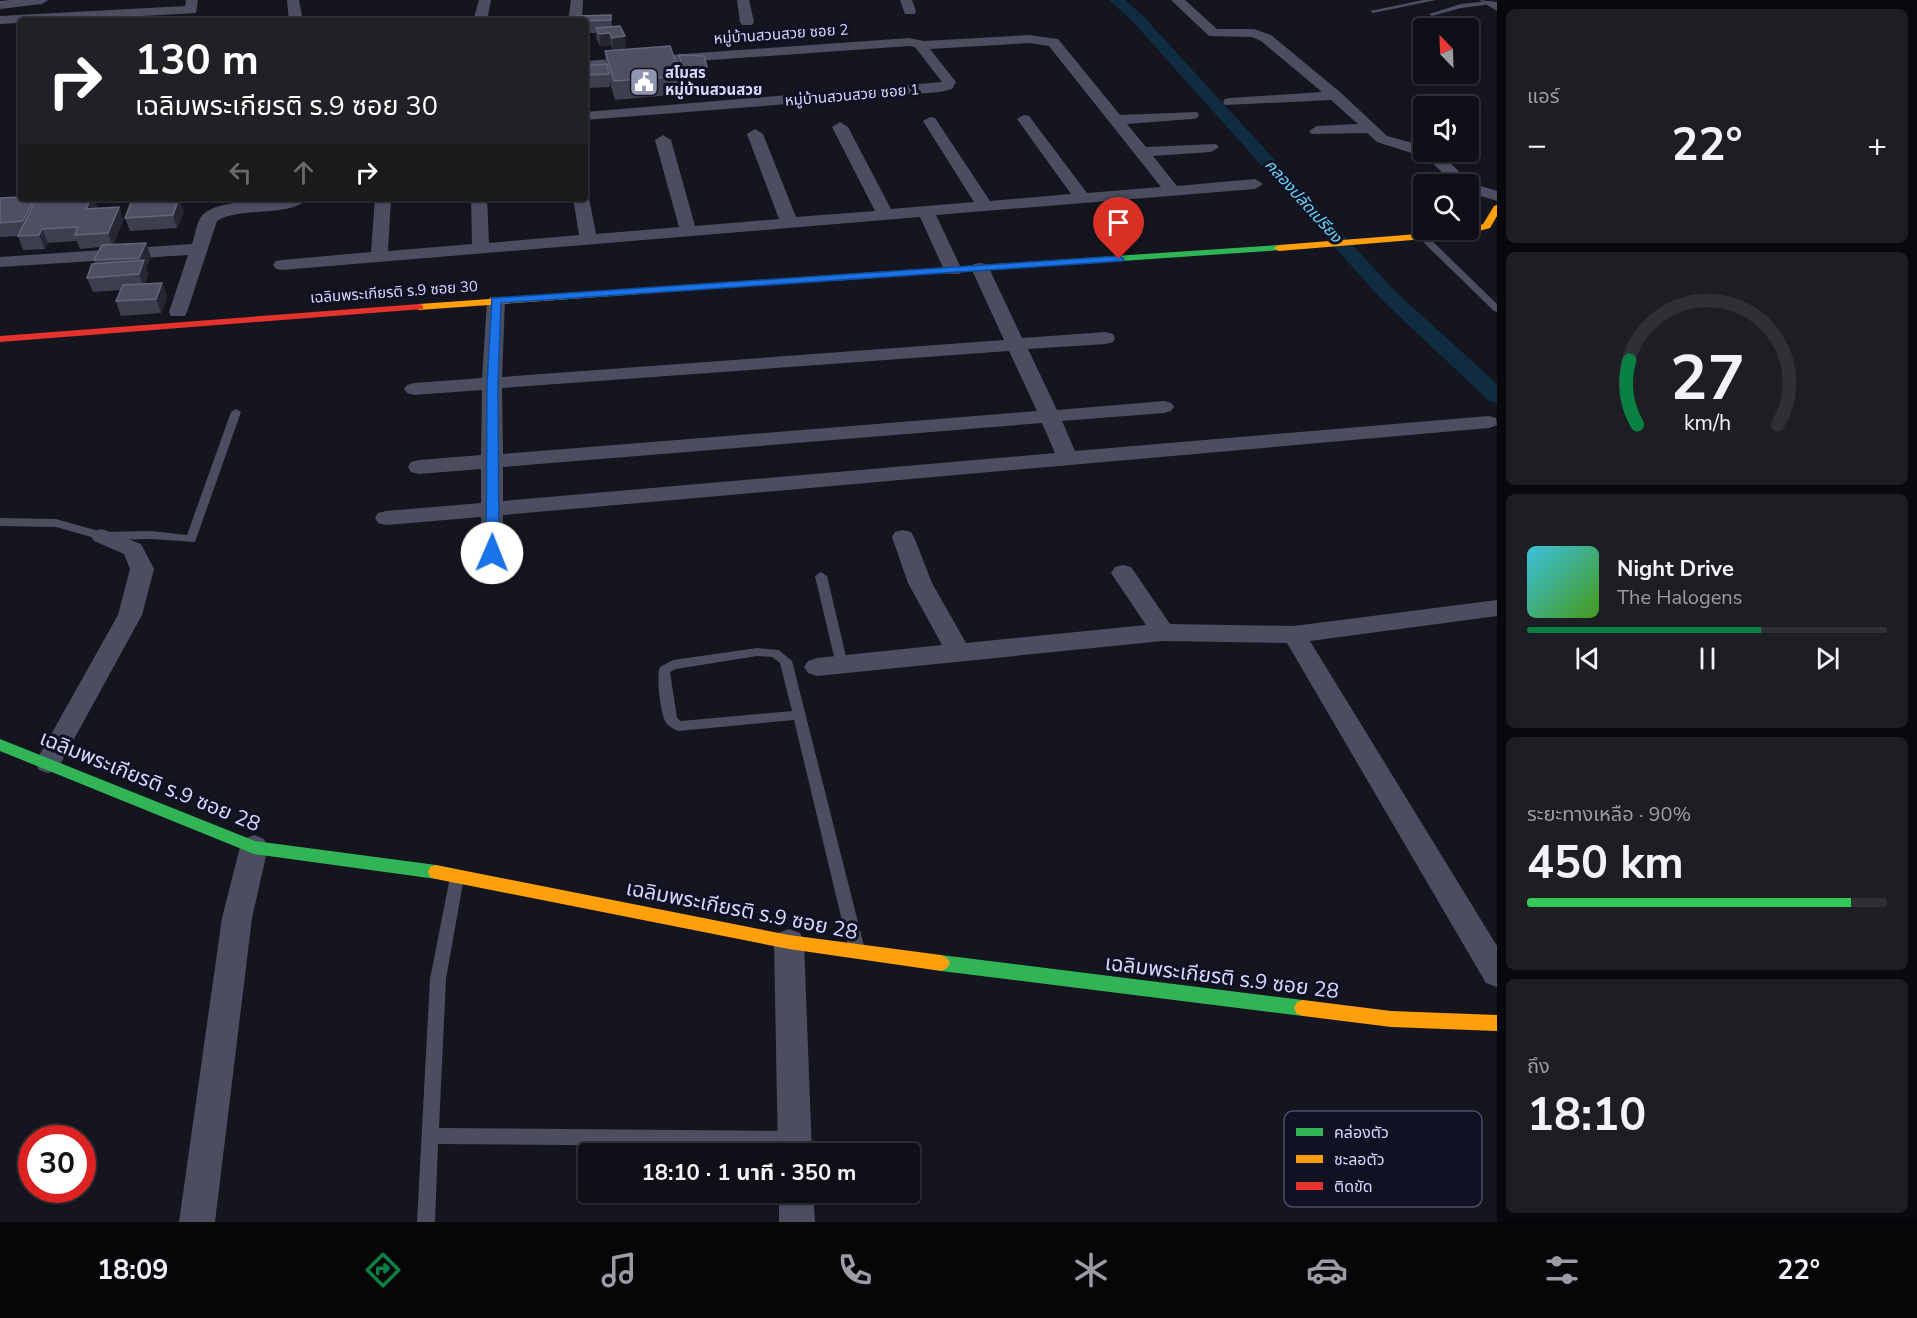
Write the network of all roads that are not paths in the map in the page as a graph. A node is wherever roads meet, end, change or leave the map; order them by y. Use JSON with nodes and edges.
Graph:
{"nodes":[{"id":1,"x":42,"y":0,"type":"edge"},
{"id":2,"x":293,"y":0,"type":"edge"},
{"id":3,"x":484,"y":0,"type":"edge"},
{"id":4,"x":577,"y":0,"type":"edge"},
{"id":5,"x":743,"y":0,"type":"edge"},
{"id":6,"x":1177,"y":0,"type":"edge"},
{"id":7,"x":1433,"y":0,"type":"edge"},
{"id":8,"x":1491,"y":3,"type":"edge"},
{"id":9,"x":0,"y":5,"type":"edge"},
{"id":10,"x":190,"y":10,"type":"edge"},
{"id":11,"x":1373,"y":11,"type":"dead end"},
{"id":12,"x":1432,"y":14,"type":"dead end"},
{"id":13,"x":38,"y":18,"type":"edge"},
{"id":14,"x":296,"y":18,"type":"edge"},
{"id":15,"x":481,"y":18,"type":"edge"},
{"id":16,"x":575,"y":18,"type":"edge"},
{"id":17,"x":18,"y":19,"type":"edge"},
{"id":18,"x":0,"y":20,"type":"edge"},
{"id":19,"x":747,"y":22,"type":"dead end"},
{"id":20,"x":921,"y":45,"type":"junction"},
{"id":21,"x":588,"y":66,"type":"edge"},
{"id":22,"x":1335,"y":95,"type":"junction"},
{"id":23,"x":1230,"y":102,"type":"dead end"},
{"id":24,"x":1191,"y":115,"type":"dead end"},
{"id":25,"x":588,"y":116,"type":"edge"},
{"id":26,"x":1024,"y":119,"type":"dead end"},
{"id":27,"x":1115,"y":120,"type":"junction"},
{"id":28,"x":930,"y":121,"type":"dead end"},
{"id":29,"x":840,"y":127,"type":"dead end"},
{"id":30,"x":1372,"y":128,"type":"junction"},
{"id":31,"x":1317,"y":131,"type":"dead end"},
{"id":32,"x":755,"y":134,"type":"dead end"},
{"id":33,"x":663,"y":140,"type":"dead end"},
{"id":34,"x":1211,"y":147,"type":"dead end"},
{"id":35,"x":1413,"y":148,"type":"edge"},
{"id":36,"x":1142,"y":152,"type":"junction"},
{"id":37,"x":1440,"y":162,"type":"edge"},
{"id":38,"x":1453,"y":174,"type":"edge"},
{"id":39,"x":1255,"y":184,"type":"dead end"},
{"id":40,"x":1479,"y":190,"type":"edge"},
{"id":41,"x":1173,"y":191,"type":"junction"},
{"id":42,"x":1497,"y":196,"type":"edge"},
{"id":43,"x":1082,"y":198,"type":"junction"},
{"id":44,"x":293,"y":201,"type":"edge"},
{"id":45,"x":382,"y":201,"type":"edge"},
{"id":46,"x":478,"y":201,"type":"edge"},
{"id":47,"x":582,"y":201,"type":"edge"},
{"id":48,"x":985,"y":206,"type":"junction"},
{"id":49,"x":1497,"y":208,"type":"edge"},
{"id":50,"x":926,"y":211,"type":"junction"},
{"id":51,"x":886,"y":215,"type":"junction"},
{"id":52,"x":789,"y":222,"type":"junction"},
{"id":53,"x":1479,"y":229,"type":"edge"},
{"id":54,"x":688,"y":230,"type":"junction"},
{"id":55,"x":1413,"y":238,"type":"edge"},
{"id":56,"x":588,"y":239,"type":"junction"},
{"id":57,"x":1426,"y":240,"type":"edge"},
{"id":58,"x":198,"y":249,"type":"junction"},
{"id":59,"x":482,"y":249,"type":"junction"},
{"id":60,"x":379,"y":256,"type":"junction"},
{"id":61,"x":0,"y":262,"type":"edge"},
{"id":62,"x":282,"y":265,"type":"dead end"},
{"id":63,"x":980,"y":268,"type":"junction"},
{"id":64,"x":953,"y":270,"type":"junction"},
{"id":65,"x":495,"y":301,"type":"junction"},
{"id":66,"x":1497,"y":309,"type":"edge"},
{"id":67,"x":178,"y":312,"type":"dead end"},
{"id":68,"x":1106,"y":338,"type":"dead end"},
{"id":69,"x":0,"y":339,"type":"edge"},
{"id":70,"x":1014,"y":345,"type":"junction"},
{"id":71,"x":492,"y":383,"type":"junction"},
{"id":72,"x":414,"y":389,"type":"dead end"},
{"id":73,"x":1164,"y":407,"type":"dead end"},
{"id":74,"x":236,"y":412,"type":"dead end"},
{"id":75,"x":1051,"y":417,"type":"junction"},
{"id":76,"x":1489,"y":422,"type":"dead end"},
{"id":77,"x":1068,"y":460,"type":"junction"},
{"id":78,"x":492,"y":462,"type":"junction"},
{"id":79,"x":419,"y":467,"type":"dead end"},
{"id":80,"x":493,"y":510,"type":"junction"},
{"id":81,"x":386,"y":518,"type":"dead end"},
{"id":82,"x":0,"y":522,"type":"edge"},
{"id":83,"x":102,"y":536,"type":"junction"},
{"id":84,"x":903,"y":537,"type":"dead end"},
{"id":85,"x":492,"y":553,"type":"dead end"},
{"id":86,"x":1123,"y":573,"type":"dead end"},
{"id":87,"x":821,"y":576,"type":"dead end"},
{"id":88,"x":1497,"y":609,"type":"edge"},
{"id":89,"x":1163,"y":632,"type":"junction"},
{"id":90,"x":1294,"y":634,"type":"junction"},
{"id":91,"x":959,"y":653,"type":"junction"},
{"id":92,"x":842,"y":665,"type":"junction"},
{"id":93,"x":817,"y":667,"type":"dead end"},
{"id":94,"x":800,"y":716,"type":"junction"},
{"id":95,"x":0,"y":745,"type":"edge"},
{"id":96,"x":48,"y":763,"type":"junction"},
{"id":97,"x":254,"y":847,"type":"junction"},
{"id":98,"x":458,"y":875,"type":"junction"},
{"id":99,"x":789,"y":942,"type":"junction"},
{"id":100,"x":858,"y":953,"type":"junction"},
{"id":101,"x":1497,"y":973,"type":"edge"},
{"id":102,"x":1497,"y":1023,"type":"edge"},
{"id":103,"x":430,"y":1136,"type":"junction"},
{"id":104,"x":686,"y":1143,"type":"edge"},
{"id":105,"x":795,"y":1143,"type":"edge"},
{"id":106,"x":796,"y":1203,"type":"edge"},
{"id":107,"x":197,"y":1222,"type":"edge"},
{"id":108,"x":426,"y":1222,"type":"edge"},
{"id":109,"x":797,"y":1222,"type":"edge"}],
"edges":[{"from":1,"to":9,"type":"street"},
{"from":2,"to":14,"type":"street"},
{"from":3,"to":15,"type":"street"},
{"from":4,"to":16,"type":"street"},
{"from":5,"to":19,"type":"street"},
{"from":6,"to":22,"type":"street"},
{"from":7,"to":11,"type":"lane"},
{"from":8,"to":12,"type":"lane"},
{"from":10,"to":13,"type":"street"},
{"from":17,"to":18,"type":"street"},
{"from":20,"to":21,"type":"street","name":"หมู่บ้านสวนสวย ซอย 2"},
{"from":20,"to":25,"type":"street","name":"หมู่บ้านสวนสวย ซอย 1"},
{"from":20,"to":27,"type":"street","name":"หมู่บ้านสวนสวย ซอย 2"},
{"from":22,"to":23,"type":"street"},
{"from":22,"to":30,"type":"street"},
{"from":24,"to":27,"type":"street"},
{"from":26,"to":43,"type":"street"},
{"from":27,"to":36,"type":"street"},
{"from":28,"to":48,"type":"street"},
{"from":29,"to":51,"type":"street"},
{"from":30,"to":31,"type":"street"},
{"from":30,"to":35,"type":"street"},
{"from":32,"to":52,"type":"street"},
{"from":33,"to":54,"type":"street"},
{"from":34,"to":36,"type":"street"},
{"from":36,"to":41,"type":"street"},
{"from":37,"to":38,"type":"street"},
{"from":39,"to":41,"type":"street"},
{"from":40,"to":42,"type":"street"},
{"from":41,"to":43,"type":"street"},
{"from":43,"to":48,"type":"street"},
{"from":44,"to":58,"type":"street"},
{"from":45,"to":60,"type":"street"},
{"from":46,"to":59,"type":"street"},
{"from":47,"to":56,"type":"street"},
{"from":48,"to":50,"type":"street"},
{"from":49,"to":53,"type":"street","name":"เฉลิมพระเกียรติ ร.9 ซอย 30"},
{"from":50,"to":51,"type":"street"},
{"from":50,"to":64,"type":"street"},
{"from":51,"to":52,"type":"street"},
{"from":52,"to":54,"type":"street"},
{"from":54,"to":56,"type":"street"},
{"from":55,"to":63,"type":"street","name":"เฉลิมพระเกียรติ ร.9 ซอย 30"},
{"from":56,"to":59,"type":"street"},
{"from":57,"to":66,"type":"lane"},
{"from":58,"to":61,"type":"street"},
{"from":58,"to":67,"type":"street"},
{"from":59,"to":60,"type":"street"},
{"from":60,"to":62,"type":"street"},
{"from":63,"to":64,"type":"street","name":"เฉลิมพระเกียรติ ร.9 ซอย 30"},
{"from":63,"to":70,"type":"street"},
{"from":64,"to":65,"type":"street","name":"เฉลิมพระเกียรติ ร.9 ซอย 30"},
{"from":65,"to":69,"type":"street","name":"เฉลิมพระเกียรติ ร.9 ซอย 30"},
{"from":65,"to":71,"type":"street"},
{"from":68,"to":70,"type":"street"},
{"from":70,"to":71,"type":"street"},
{"from":70,"to":75,"type":"street"},
{"from":71,"to":72,"type":"street"},
{"from":71,"to":78,"type":"street"},
{"from":73,"to":75,"type":"street"},
{"from":74,"to":83,"type":"lane"},
{"from":75,"to":77,"type":"street"},
{"from":75,"to":78,"type":"street"},
{"from":76,"to":77,"type":"street"},
{"from":77,"to":80,"type":"street"},
{"from":78,"to":79,"type":"street"},
{"from":78,"to":80,"type":"street"},
{"from":80,"to":81,"type":"street"},
{"from":80,"to":85,"type":"street"},
{"from":82,"to":83,"type":"lane"},
{"from":83,"to":96,"type":"street"},
{"from":84,"to":91,"type":"street"},
{"from":86,"to":89,"type":"street"},
{"from":87,"to":92,"type":"lane"},
{"from":88,"to":90,"type":"street"},
{"from":89,"to":90,"type":"street"},
{"from":89,"to":91,"type":"street"},
{"from":90,"to":101,"type":"street"},
{"from":91,"to":92,"type":"street"},
{"from":92,"to":93,"type":"street"},
{"from":94,"to":94,"type":"lane"},
{"from":94,"to":100,"type":"lane"},
{"from":95,"to":96,"type":"street","name":"เฉลิมพระเกียรติ ร.9 ซอย 28"},
{"from":96,"to":97,"type":"street","name":"เฉลิมพระเกียรติ ร.9 ซอย 28"},
{"from":97,"to":98,"type":"street","name":"เฉลิมพระเกียรติ ร.9 ซอย 28"},
{"from":97,"to":107,"type":"street"},
{"from":98,"to":99,"type":"street","name":"เฉลิมพระเกียรติ ร.9 ซอย 28"},
{"from":98,"to":103,"type":"lane"},
{"from":99,"to":100,"type":"street","name":"เฉลิมพระเกียรติ ร.9 ซอย 28"},
{"from":99,"to":105,"type":"street"},
{"from":100,"to":102,"type":"street","name":"เฉลิมพระเกียรติ ร.9 ซอย 28"},
{"from":103,"to":104,"type":"lane"},
{"from":103,"to":108,"type":"lane"},
{"from":106,"to":109,"type":"street"}]}
